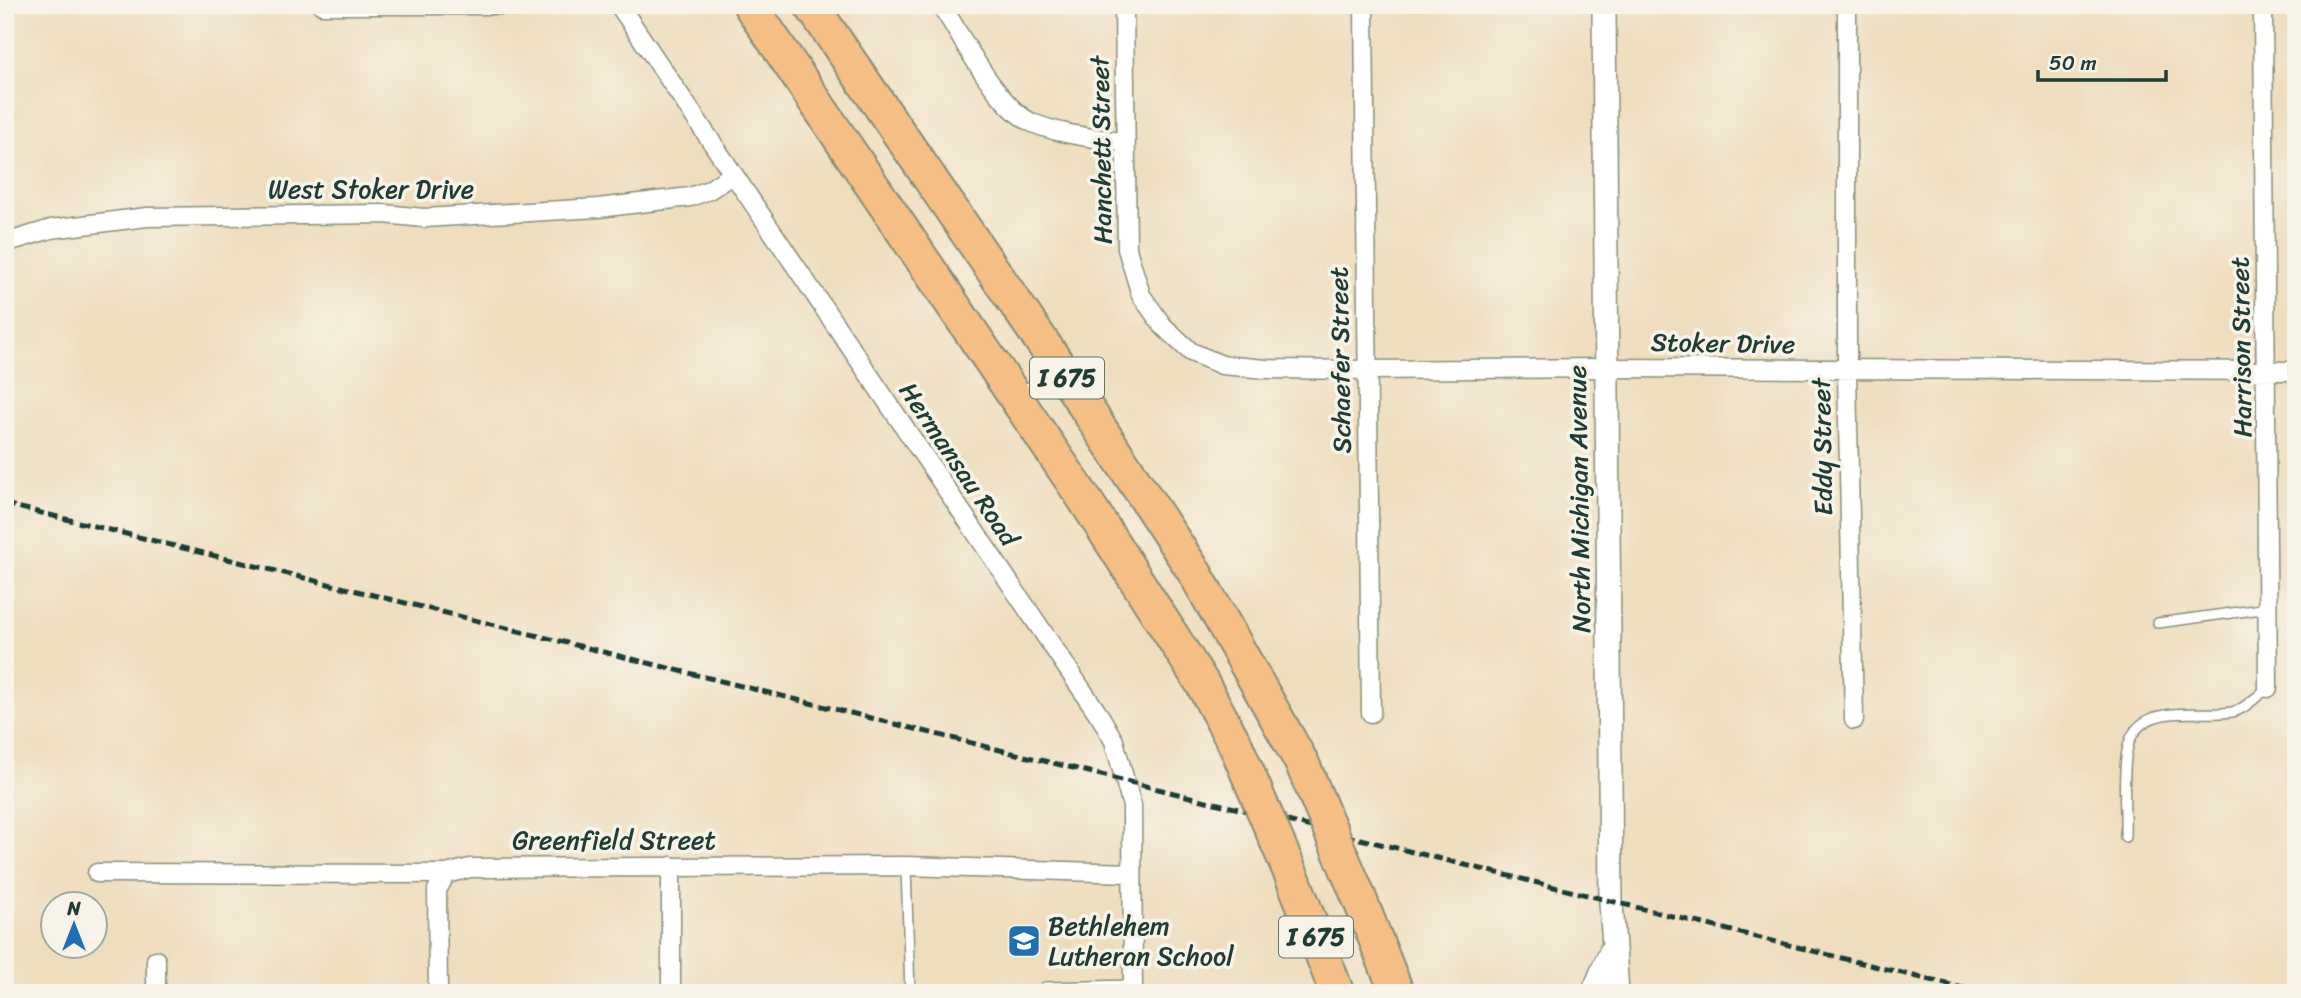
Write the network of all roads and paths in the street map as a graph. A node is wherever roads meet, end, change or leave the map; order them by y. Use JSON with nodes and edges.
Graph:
{"nodes":[{"id":1,"x":322,"y":5,"type":"edge"},
{"id":2,"x":519,"y":5,"type":"edge"},
{"id":3,"x":619,"y":5,"type":"edge"},
{"id":4,"x":750,"y":5,"type":"edge"},
{"id":5,"x":811,"y":5,"type":"edge"},
{"id":6,"x":941,"y":5,"type":"edge"},
{"id":7,"x":1124,"y":5,"type":"edge"},
{"id":8,"x":1364,"y":5,"type":"edge"},
{"id":9,"x":1604,"y":5,"type":"edge"},
{"id":10,"x":1847,"y":5,"type":"edge"},
{"id":11,"x":2263,"y":5,"type":"edge"},
{"id":12,"x":1125,"y":143,"type":"junction"},
{"id":13,"x":733,"y":174,"type":"junction"},
{"id":14,"x":5,"y":243,"type":"edge"},
{"id":15,"x":1163,"y":326,"type":"joint"},
{"id":16,"x":1060,"y":368,"type":"junction"},
{"id":17,"x":1606,"y":368,"type":"junction"},
{"id":18,"x":1368,"y":370,"type":"junction"},
{"id":19,"x":2268,"y":370,"type":"junction"},
{"id":20,"x":1847,"y":371,"type":"junction"},
{"id":21,"x":2296,"y":371,"type":"edge"},
{"id":22,"x":1015,"y":396,"type":"junction"},
{"id":23,"x":2269,"y":608,"type":"junction"},
{"id":24,"x":2158,"y":623,"type":"dead end"},
{"id":25,"x":2267,"y":688,"type":"joint"},
{"id":26,"x":1371,"y":713,"type":"dead end"},
{"id":27,"x":1854,"y":720,"type":"dead end"},
{"id":28,"x":2125,"y":837,"type":"dead end"},
{"id":29,"x":671,"y":866,"type":"junction"},
{"id":30,"x":906,"y":866,"type":"junction"},
{"id":31,"x":97,"y":873,"type":"dead end"},
{"id":32,"x":1131,"y":873,"type":"junction"},
{"id":33,"x":446,"y":874,"type":"junction"},
{"id":34,"x":1612,"y":948,"type":"junction"},
{"id":35,"x":156,"y":960,"type":"dead end"},
{"id":36,"x":1088,"y":989,"type":"edge"},
{"id":37,"x":1133,"y":989,"type":"edge"},
{"id":38,"x":156,"y":993,"type":"edge"},
{"id":39,"x":438,"y":993,"type":"edge"},
{"id":40,"x":671,"y":993,"type":"edge"},
{"id":41,"x":910,"y":993,"type":"edge"},
{"id":42,"x":1045,"y":993,"type":"edge"},
{"id":43,"x":1337,"y":993,"type":"edge"},
{"id":44,"x":1396,"y":993,"type":"edge"},
{"id":45,"x":1593,"y":993,"type":"edge"},
{"id":46,"x":1617,"y":993,"type":"edge"}],
"edges":[{"from":1,"to":2,"type":"street"},
{"from":3,"to":13,"type":"street","name":"Hermansau Road"},
{"from":4,"to":22,"type":"highway","number":"I 675"},
{"from":5,"to":16,"type":"highway","number":"I 675"},
{"from":6,"to":12,"type":"street"},
{"from":7,"to":12,"type":"street","name":"Hanchett Street"},
{"from":8,"to":18,"type":"street","name":"Schaefer Street"},
{"from":9,"to":17,"type":"street","name":"North Michigan Avenue"},
{"from":10,"to":20,"type":"street","name":"Eddy Street"},
{"from":11,"to":19,"type":"street","name":"Harrison Street"},
{"from":12,"to":15,"type":"street","name":"Hanchett Street"},
{"from":13,"to":14,"type":"street","name":"West Stoker Drive"},
{"from":13,"to":32,"type":"street","name":"Hermansau Road"},
{"from":15,"to":18,"type":"street","name":"Stoker Drive"},
{"from":16,"to":22,"type":"lane"},
{"from":16,"to":44,"type":"highway","number":"I 675","bridge":true},
{"from":17,"to":18,"type":"street","name":"Stoker Drive"},
{"from":17,"to":20,"type":"street","name":"Stoker Drive"},
{"from":17,"to":34,"type":"street","name":"North Michigan Avenue"},
{"from":18,"to":26,"type":"street","name":"Schaefer Street"},
{"from":19,"to":20,"type":"street","name":"Stoker Drive"},
{"from":19,"to":21,"type":"street","name":"Stoker Drive"},
{"from":19,"to":23,"type":"street","name":"Harrison Street"},
{"from":20,"to":27,"type":"street","name":"Eddy Street"},
{"from":22,"to":43,"type":"highway","number":"I 675","bridge":true},
{"from":23,"to":24,"type":"lane"},
{"from":23,"to":25,"type":"street","name":"Harrison Street"},
{"from":25,"to":28,"type":"lane"},
{"from":29,"to":30,"type":"street","name":"Greenfield Street"},
{"from":29,"to":33,"type":"street","name":"Greenfield Street"},
{"from":29,"to":40,"type":"street"},
{"from":30,"to":32,"type":"street","name":"Greenfield Street"},
{"from":30,"to":41,"type":"lane"},
{"from":31,"to":33,"type":"street","name":"Greenfield Street"},
{"from":32,"to":37,"type":"street","name":"Hermansau Road"},
{"from":33,"to":39,"type":"street"},
{"from":34,"to":45,"type":"street"},
{"from":34,"to":46,"type":"street","name":"North Michigan Avenue"},
{"from":35,"to":38,"type":"street"},
{"from":36,"to":37,"type":"lane"},
{"from":36,"to":42,"type":"lane"}]}
